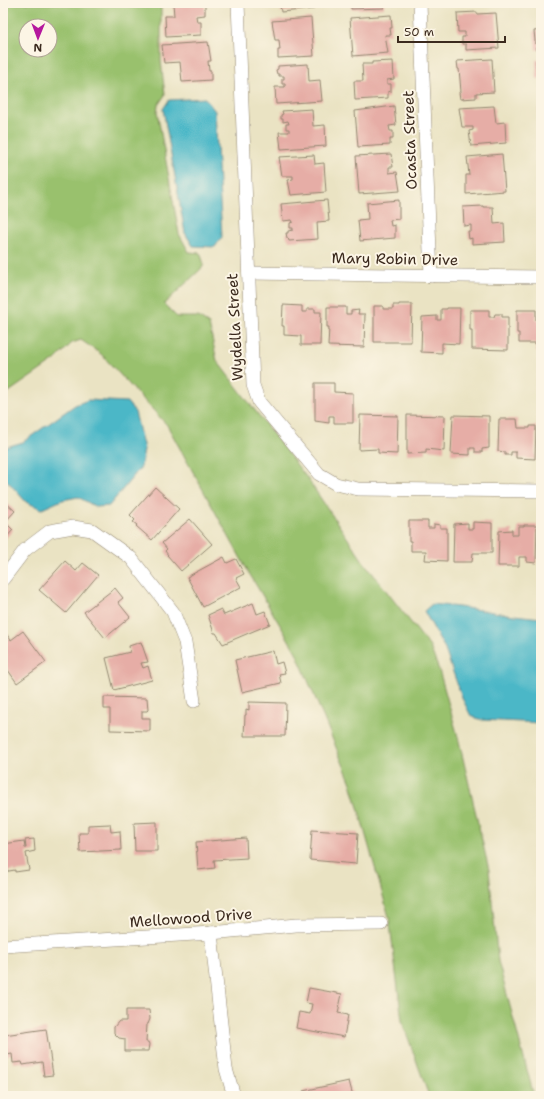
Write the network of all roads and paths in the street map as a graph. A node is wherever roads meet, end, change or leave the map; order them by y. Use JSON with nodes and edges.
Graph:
{"nodes":[{"id":1,"x":238,"y":3,"type":"edge"},
{"id":2,"x":420,"y":3,"type":"edge"},
{"id":3,"x":248,"y":273,"type":"junction"},
{"id":4,"x":431,"y":276,"type":"junction"},
{"id":5,"x":541,"y":277,"type":"edge"},
{"id":6,"x":541,"y":491,"type":"edge"},
{"id":7,"x":3,"y":578,"type":"edge"},
{"id":8,"x":194,"y":701,"type":"dead end"},
{"id":9,"x":382,"y":924,"type":"dead end"},
{"id":10,"x":211,"y":933,"type":"junction"},
{"id":11,"x":3,"y":946,"type":"edge"},
{"id":12,"x":234,"y":1096,"type":"edge"}],
"edges":[{"from":1,"to":3,"type":"street","name":"Wydella Street"},
{"from":2,"to":4,"type":"street","name":"Ocasta Street"},
{"from":3,"to":4,"type":"street","name":"Mary Robin Drive"},
{"from":3,"to":6,"type":"street","name":"Wydella Street"},
{"from":4,"to":5,"type":"street","name":"Mary Robin Drive"},
{"from":7,"to":8,"type":"street"},
{"from":9,"to":10,"type":"street","name":"Mellowood Drive"},
{"from":10,"to":11,"type":"street","name":"Mellowood Drive"},
{"from":10,"to":12,"type":"street"}]}
